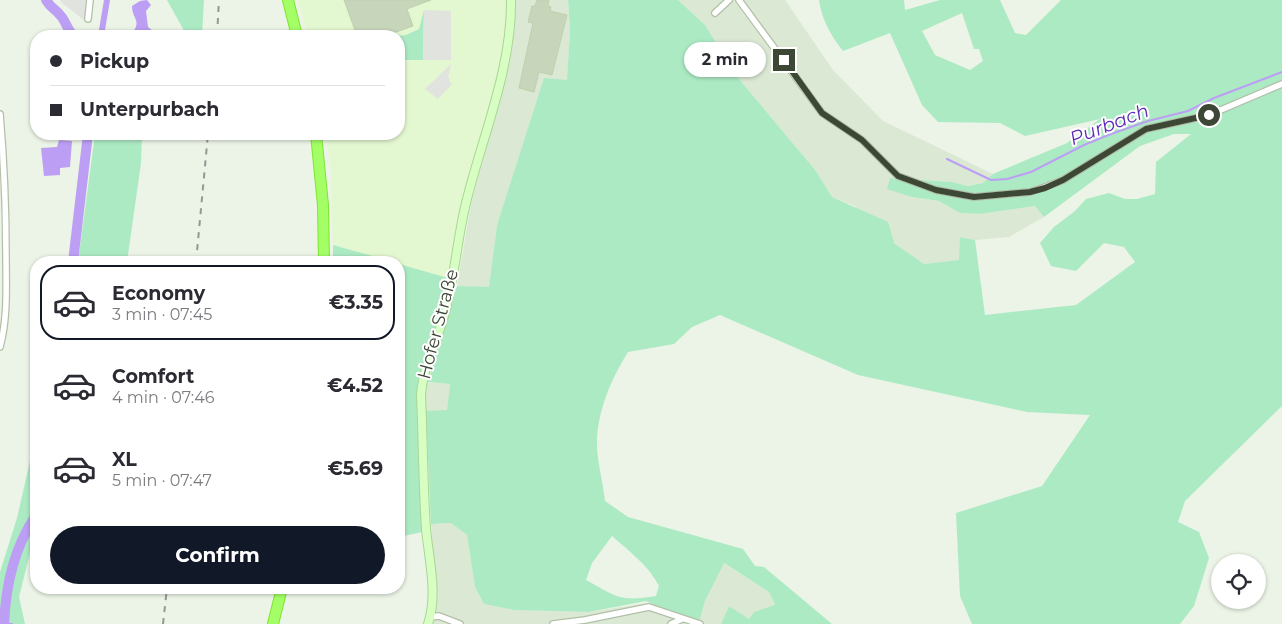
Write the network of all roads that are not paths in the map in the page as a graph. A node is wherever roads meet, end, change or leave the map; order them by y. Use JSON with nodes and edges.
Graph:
{"nodes":[{"id":1,"x":90,"y":0,"type":"edge"},
{"id":2,"x":288,"y":0,"type":"edge"},
{"id":3,"x":511,"y":0,"type":"edge"},
{"id":4,"x":729,"y":0,"type":"edge"},
{"id":5,"x":739,"y":0,"type":"edge"},
{"id":6,"x":715,"y":13,"type":"dead end"},
{"id":7,"x":88,"y":20,"type":"dead end"},
{"id":8,"x":296,"y":30,"type":"edge"},
{"id":9,"x":1282,"y":84,"type":"edge"},
{"id":10,"x":0,"y":114,"type":"edge"},
{"id":11,"x":317,"y":140,"type":"edge"},
{"id":12,"x":324,"y":256,"type":"edge"},
{"id":13,"x":0,"y":347,"type":"edge"},
{"id":14,"x":280,"y":594,"type":"edge"},
{"id":15,"x":682,"y":619,"type":"junction"},
{"id":16,"x":429,"y":620,"type":"edge"},
{"id":17,"x":272,"y":624,"type":"edge"},
{"id":18,"x":460,"y":624,"type":"edge"},
{"id":19,"x":553,"y":624,"type":"edge"},
{"id":20,"x":672,"y":624,"type":"edge"},
{"id":21,"x":700,"y":624,"type":"edge"}],
"edges":[{"from":1,"to":7,"type":"street"},
{"from":2,"to":8,"type":"highway"},
{"from":3,"to":16,"type":"street","name":"Hofer Straße"},
{"from":4,"to":6,"type":"street"},
{"from":5,"to":9,"type":"street"},
{"from":10,"to":13,"type":"street"},
{"from":11,"to":12,"type":"highway"},
{"from":14,"to":17,"type":"highway"},
{"from":15,"to":19,"type":"street"},
{"from":15,"to":20,"type":"street"},
{"from":15,"to":21,"type":"street"},
{"from":16,"to":18,"type":"street"}]}
